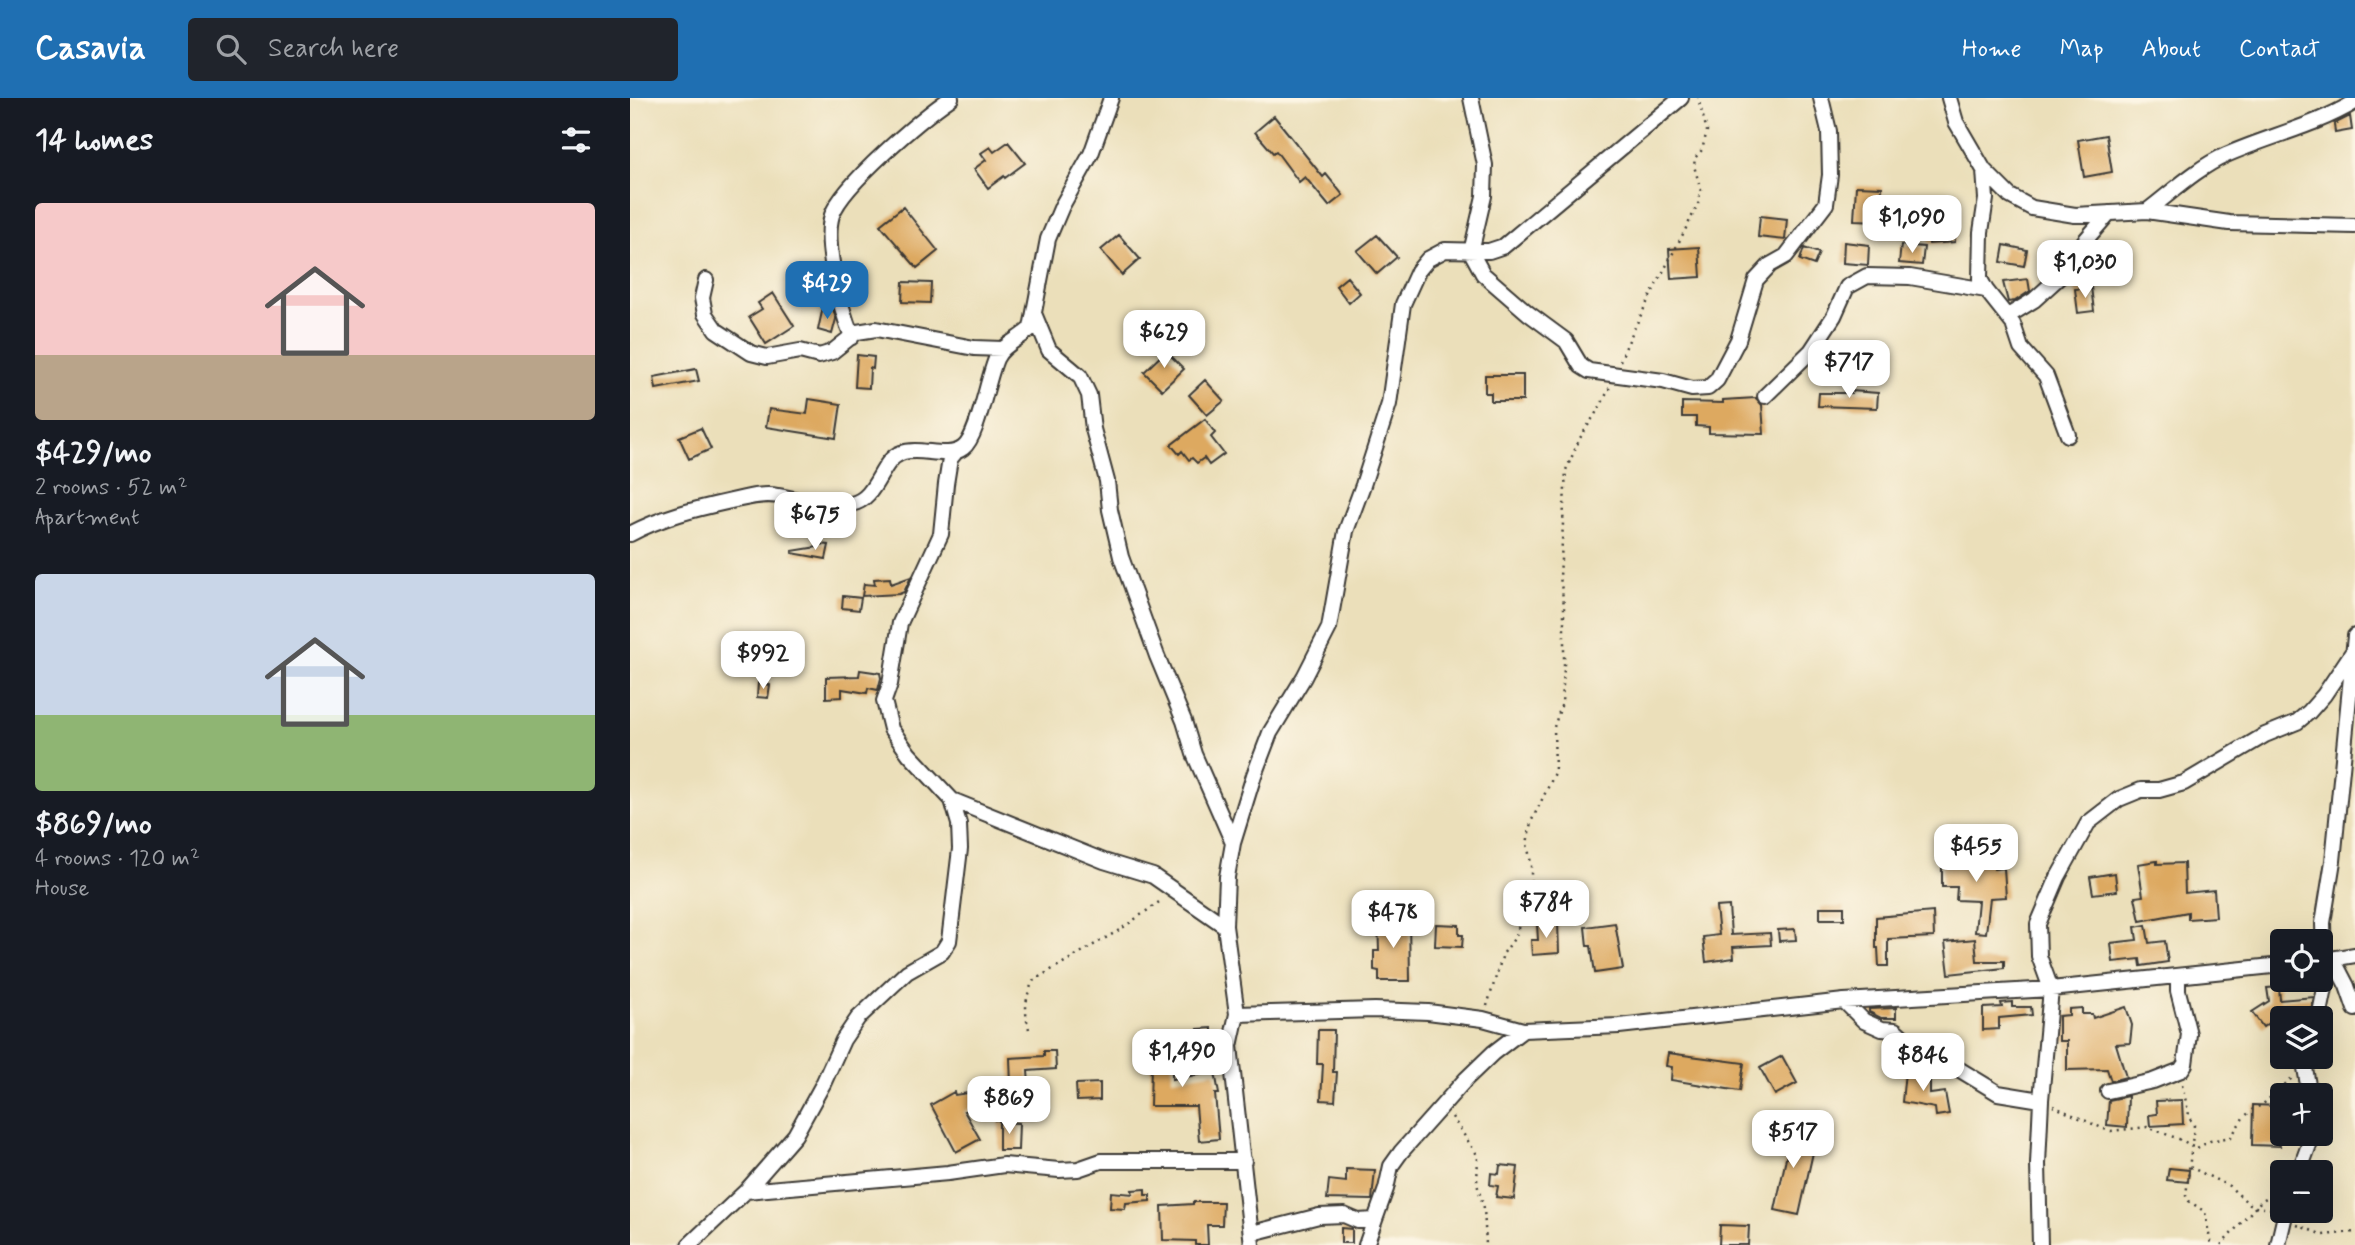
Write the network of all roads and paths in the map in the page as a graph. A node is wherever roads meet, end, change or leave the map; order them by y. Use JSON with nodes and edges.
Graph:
{"nodes":[{"id":1,"x":951,"y":98,"type":"edge"},
{"id":2,"x":1111,"y":98,"type":"edge"},
{"id":3,"x":1471,"y":98,"type":"edge"},
{"id":4,"x":1681,"y":98,"type":"edge"},
{"id":5,"x":1698,"y":98,"type":"edge"},
{"id":6,"x":1821,"y":98,"type":"edge"},
{"id":7,"x":1949,"y":98,"type":"edge"},
{"id":8,"x":2355,"y":102,"type":"edge"},
{"id":9,"x":1984,"y":170,"type":"junction"},
{"id":10,"x":2147,"y":211,"type":"junction"},
{"id":11,"x":2109,"y":213,"type":"junction"},
{"id":12,"x":2355,"y":226,"type":"edge"},
{"id":13,"x":1471,"y":252,"type":"junction"},
{"id":14,"x":706,"y":280,"type":"dead end"},
{"id":15,"x":1986,"y":290,"type":"junction"},
{"id":16,"x":1035,"y":316,"type":"junction"},
{"id":17,"x":2008,"y":316,"type":"junction"},
{"id":18,"x":852,"y":337,"type":"junction"},
{"id":19,"x":1003,"y":349,"type":"junction"},
{"id":20,"x":1615,"y":374,"type":"junction"},
{"id":21,"x":1765,"y":396,"type":"dead end"},
{"id":22,"x":2068,"y":435,"type":"dead end"},
{"id":23,"x":956,"y":453,"type":"junction"},
{"id":24,"x":630,"y":534,"type":"edge"},
{"id":25,"x":2355,"y":636,"type":"edge"},
{"id":26,"x":2353,"y":653,"type":"junction"},
{"id":27,"x":952,"y":800,"type":"junction"},
{"id":28,"x":1233,"y":843,"type":"junction"},
{"id":29,"x":1174,"y":891,"type":"junction"},
{"id":30,"x":1225,"y":926,"type":"junction"},
{"id":31,"x":2324,"y":929,"type":"edge"},
{"id":32,"x":2355,"y":955,"type":"edge"},
{"id":33,"x":2333,"y":959,"type":"edge"},
{"id":34,"x":2270,"y":966,"type":"edge"},
{"id":35,"x":2333,"y":968,"type":"edge"},
{"id":36,"x":2178,"y":976,"type":"junction"},
{"id":37,"x":2051,"y":989,"type":"junction"},
{"id":38,"x":1844,"y":1001,"type":"junction"},
{"id":39,"x":2355,"y":1009,"type":"edge"},
{"id":40,"x":1237,"y":1014,"type":"junction"},
{"id":41,"x":1483,"y":1019,"type":"junction"},
{"id":42,"x":1029,"y":1029,"type":"dead end"},
{"id":43,"x":1523,"y":1030,"type":"junction"},
{"id":44,"x":2297,"y":1069,"type":"edge"},
{"id":45,"x":2181,"y":1070,"type":"junction"},
{"id":46,"x":2108,"y":1091,"type":"dead end"},
{"id":47,"x":2041,"y":1100,"type":"junction"},
{"id":48,"x":1445,"y":1104,"type":"junction"},
{"id":49,"x":2192,"y":1147,"type":"junction"},
{"id":50,"x":1244,"y":1161,"type":"junction"},
{"id":51,"x":2190,"y":1167,"type":"junction"},
{"id":52,"x":746,"y":1191,"type":"junction"},
{"id":53,"x":2270,"y":1195,"type":"edge"},
{"id":54,"x":2256,"y":1207,"type":"junction"},
{"id":55,"x":2270,"y":1210,"type":"edge"},
{"id":56,"x":1374,"y":1220,"type":"junction"},
{"id":57,"x":2283,"y":1223,"type":"edge"},
{"id":58,"x":2300,"y":1223,"type":"edge"},
{"id":59,"x":2355,"y":1232,"type":"edge"},
{"id":60,"x":1252,"y":1239,"type":"edge"},
{"id":61,"x":689,"y":1245,"type":"edge"},
{"id":62,"x":1366,"y":1245,"type":"edge"},
{"id":63,"x":1486,"y":1245,"type":"edge"},
{"id":64,"x":2040,"y":1245,"type":"edge"},
{"id":65,"x":2211,"y":1245,"type":"edge"},
{"id":66,"x":2221,"y":1245,"type":"edge"},
{"id":67,"x":2278,"y":1245,"type":"edge"}],
"edges":[{"from":1,"to":18,"type":"street"},
{"from":2,"to":16,"type":"street"},
{"from":3,"to":13,"type":"street"},
{"from":4,"to":13,"type":"street"},
{"from":5,"to":20,"type":"path"},
{"from":6,"to":20,"type":"street"},
{"from":7,"to":9,"type":"street"},
{"from":8,"to":10,"type":"street"},
{"from":9,"to":11,"type":"street"},
{"from":9,"to":15,"type":"street"},
{"from":10,"to":11,"type":"street"},
{"from":10,"to":12,"type":"street"},
{"from":11,"to":17,"type":"street"},
{"from":13,"to":20,"type":"street"},
{"from":13,"to":28,"type":"street"},
{"from":14,"to":18,"type":"street"},
{"from":15,"to":17,"type":"street"},
{"from":15,"to":21,"type":"street"},
{"from":16,"to":19,"type":"street"},
{"from":16,"to":28,"type":"street"},
{"from":17,"to":22,"type":"street"},
{"from":18,"to":19,"type":"street"},
{"from":19,"to":23,"type":"street"},
{"from":20,"to":41,"type":"path"},
{"from":23,"to":24,"type":"street"},
{"from":23,"to":27,"type":"street"},
{"from":25,"to":26,"type":"street"},
{"from":26,"to":31,"type":"street"},
{"from":26,"to":37,"type":"street"},
{"from":27,"to":29,"type":"street"},
{"from":27,"to":52,"type":"street"},
{"from":28,"to":30,"type":"street"},
{"from":29,"to":30,"type":"street"},
{"from":29,"to":42,"type":"path"},
{"from":30,"to":40,"type":"street"},
{"from":32,"to":33,"type":"street"},
{"from":34,"to":36,"type":"street"},
{"from":35,"to":39,"type":"street"},
{"from":36,"to":37,"type":"street"},
{"from":36,"to":45,"type":"street"},
{"from":37,"to":38,"type":"street"},
{"from":37,"to":47,"type":"street"},
{"from":38,"to":43,"type":"street"},
{"from":38,"to":47,"type":"street"},
{"from":40,"to":41,"type":"street"},
{"from":40,"to":50,"type":"street"},
{"from":41,"to":43,"type":"street"},
{"from":43,"to":48,"type":"street"},
{"from":44,"to":49,"type":"path"},
{"from":45,"to":46,"type":"street"},
{"from":45,"to":49,"type":"path"},
{"from":47,"to":49,"type":"path"},
{"from":47,"to":64,"type":"street"},
{"from":48,"to":56,"type":"street"},
{"from":48,"to":63,"type":"path"},
{"from":49,"to":51,"type":"path"},
{"from":50,"to":52,"type":"street"},
{"from":50,"to":60,"type":"street"},
{"from":51,"to":54,"type":"path"},
{"from":51,"to":65,"type":"path"},
{"from":52,"to":61,"type":"street"},
{"from":53,"to":54,"type":"path"},
{"from":54,"to":55,"type":"path"},
{"from":54,"to":66,"type":"path"},
{"from":56,"to":60,"type":"street"},
{"from":56,"to":62,"type":"street"},
{"from":57,"to":67,"type":"street"},
{"from":58,"to":59,"type":"path"}]}
